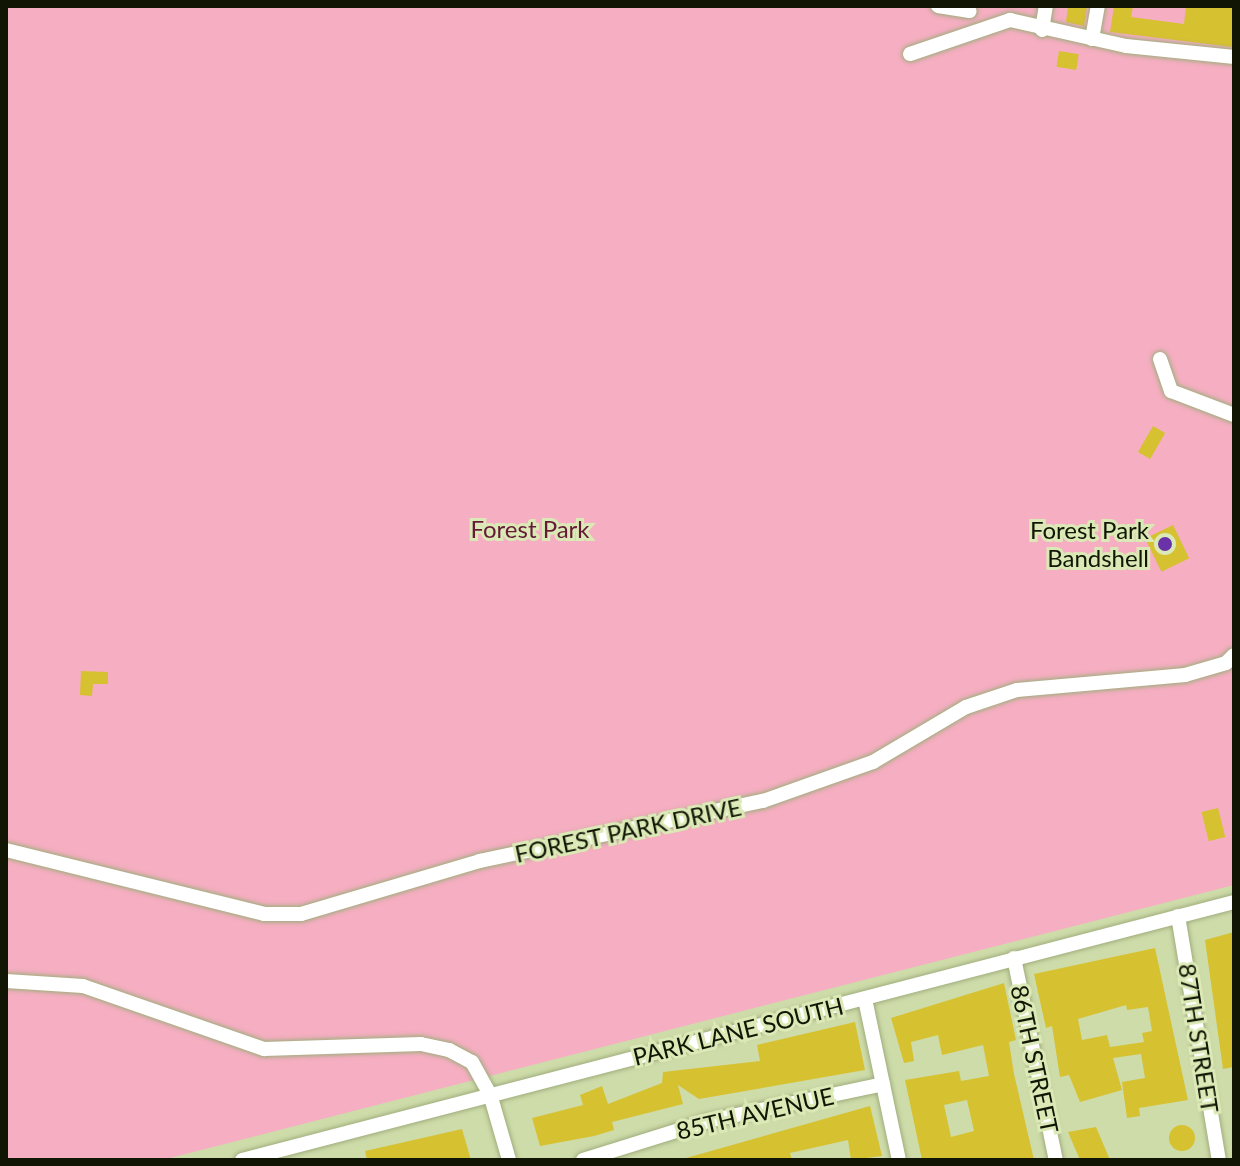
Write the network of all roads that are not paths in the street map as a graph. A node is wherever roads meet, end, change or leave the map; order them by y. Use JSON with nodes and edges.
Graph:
{"nodes":[{"id":1,"x":938,"y":6,"type":"edge"},
{"id":2,"x":1046,"y":6,"type":"edge"},
{"id":3,"x":1098,"y":6,"type":"edge"},
{"id":4,"x":971,"y":8,"type":"edge"},
{"id":5,"x":1011,"y":13,"type":"edge"},
{"id":6,"x":980,"y":30,"type":"junction"},
{"id":7,"x":1042,"y":30,"type":"junction"},
{"id":8,"x":1092,"y":39,"type":"junction"},
{"id":9,"x":910,"y":54,"type":"dead end"},
{"id":10,"x":1234,"y":57,"type":"edge"},
{"id":11,"x":1160,"y":359,"type":"dead end"},
{"id":12,"x":1234,"y":415,"type":"edge"},
{"id":13,"x":1234,"y":655,"type":"edge"},
{"id":14,"x":6,"y":850,"type":"edge"},
{"id":15,"x":1234,"y":902,"type":"edge"},
{"id":16,"x":1178,"y":916,"type":"junction"},
{"id":17,"x":1014,"y":958,"type":"junction"},
{"id":18,"x":6,"y":981,"type":"edge"},
{"id":19,"x":865,"y":999,"type":"junction"},
{"id":20,"x":883,"y":1084,"type":"junction"},
{"id":21,"x":490,"y":1094,"type":"junction"},
{"id":22,"x":265,"y":1157,"type":"edge"},
{"id":23,"x":242,"y":1160,"type":"edge"},
{"id":24,"x":509,"y":1160,"type":"edge"},
{"id":25,"x":583,"y":1160,"type":"edge"},
{"id":26,"x":899,"y":1160,"type":"edge"},
{"id":27,"x":1056,"y":1160,"type":"edge"},
{"id":28,"x":1219,"y":1160,"type":"edge"}],
"edges":[{"from":1,"to":4,"type":"street"},
{"from":2,"to":7,"type":"street"},
{"from":3,"to":8,"type":"street"},
{"from":4,"to":6,"type":"street"},
{"from":5,"to":6,"type":"street"},
{"from":5,"to":7,"type":"street"},
{"from":6,"to":9,"type":"street"},
{"from":7,"to":8,"type":"street"},
{"from":8,"to":10,"type":"street"},
{"from":11,"to":12,"type":"street"},
{"from":13,"to":14,"type":"street","name":"FOREST PARK DRIVE"},
{"from":15,"to":16,"type":"street","name":"PARK LANE SOUTH"},
{"from":16,"to":17,"type":"street","name":"PARK LANE SOUTH"},
{"from":16,"to":28,"type":"street","name":"87TH STREET"},
{"from":17,"to":19,"type":"street","name":"PARK LANE SOUTH"},
{"from":17,"to":27,"type":"street","name":"86TH STREET"},
{"from":18,"to":21,"type":"street"},
{"from":19,"to":20,"type":"street"},
{"from":19,"to":21,"type":"street","name":"PARK LANE SOUTH"},
{"from":20,"to":25,"type":"street","name":"85TH AVENUE"},
{"from":20,"to":26,"type":"street"},
{"from":21,"to":22,"type":"street","name":"PARK LANE SOUTH"},
{"from":21,"to":24,"type":"street"},
{"from":22,"to":23,"type":"street","name":"PARK LANE SOUTH"}]}
